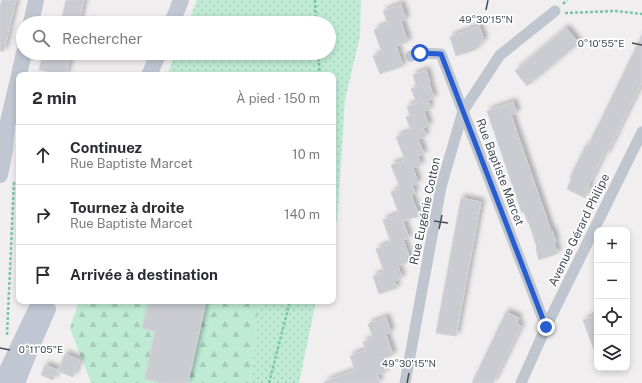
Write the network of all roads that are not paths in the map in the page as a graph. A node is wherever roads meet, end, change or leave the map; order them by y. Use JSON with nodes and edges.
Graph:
{"nodes":[{"id":1,"x":36,"y":0,"type":"edge"},
{"id":2,"x":181,"y":0,"type":"edge"},
{"id":3,"x":555,"y":11,"type":"road end"},
{"id":4,"x":33,"y":16,"type":"edge"},
{"id":5,"x":175,"y":16,"type":"edge"},
{"id":6,"x":412,"y":56,"type":"dead end"},
{"id":7,"x":22,"y":60,"type":"edge"},
{"id":8,"x":155,"y":60,"type":"edge"},
{"id":9,"x":20,"y":72,"type":"edge"},
{"id":10,"x":150,"y":72,"type":"edge"},
{"id":11,"x":16,"y":88,"type":"edge"},
{"id":12,"x":462,"y":111,"type":"junction"},
{"id":13,"x":7,"y":126,"type":"junction"},
{"id":14,"x":642,"y":132,"type":"edge"},
{"id":15,"x":0,"y":143,"type":"edge"},
{"id":16,"x":7,"y":176,"type":"edge"},
{"id":17,"x":39,"y":304,"type":"edge"},
{"id":18,"x":49,"y":304,"type":"edge"},
{"id":19,"x":546,"y":327,"type":"junction"},
{"id":20,"x":26,"y":345,"type":"junction"},
{"id":21,"x":1,"y":383,"type":"edge"},
{"id":22,"x":18,"y":383,"type":"edge"},
{"id":23,"x":405,"y":383,"type":"edge"},
{"id":24,"x":521,"y":383,"type":"edge"}],
"edges":[{"from":1,"to":4,"type":"street"},
{"from":2,"to":5,"type":"street"},
{"from":3,"to":12,"type":"street","name":"Rue Eugénie Cotton"},
{"from":6,"to":12,"type":"street","name":"Rue Baptiste Marcet"},
{"from":7,"to":9,"type":"street"},
{"from":8,"to":10,"type":"street"},
{"from":11,"to":13,"type":"street"},
{"from":12,"to":19,"type":"street","name":"Rue Baptiste Marcet"},
{"from":12,"to":23,"type":"street","name":"Rue Eugénie Cotton"},
{"from":13,"to":15,"type":"street"},
{"from":13,"to":16,"type":"street"},
{"from":14,"to":19,"type":"street","name":"Avenue Gérard Philipe"},
{"from":17,"to":20,"type":"street"},
{"from":18,"to":20,"type":"street"},
{"from":19,"to":24,"type":"street","name":"Avenue Gérard Philipe"},
{"from":20,"to":21,"type":"street"},
{"from":20,"to":22,"type":"street"}]}
